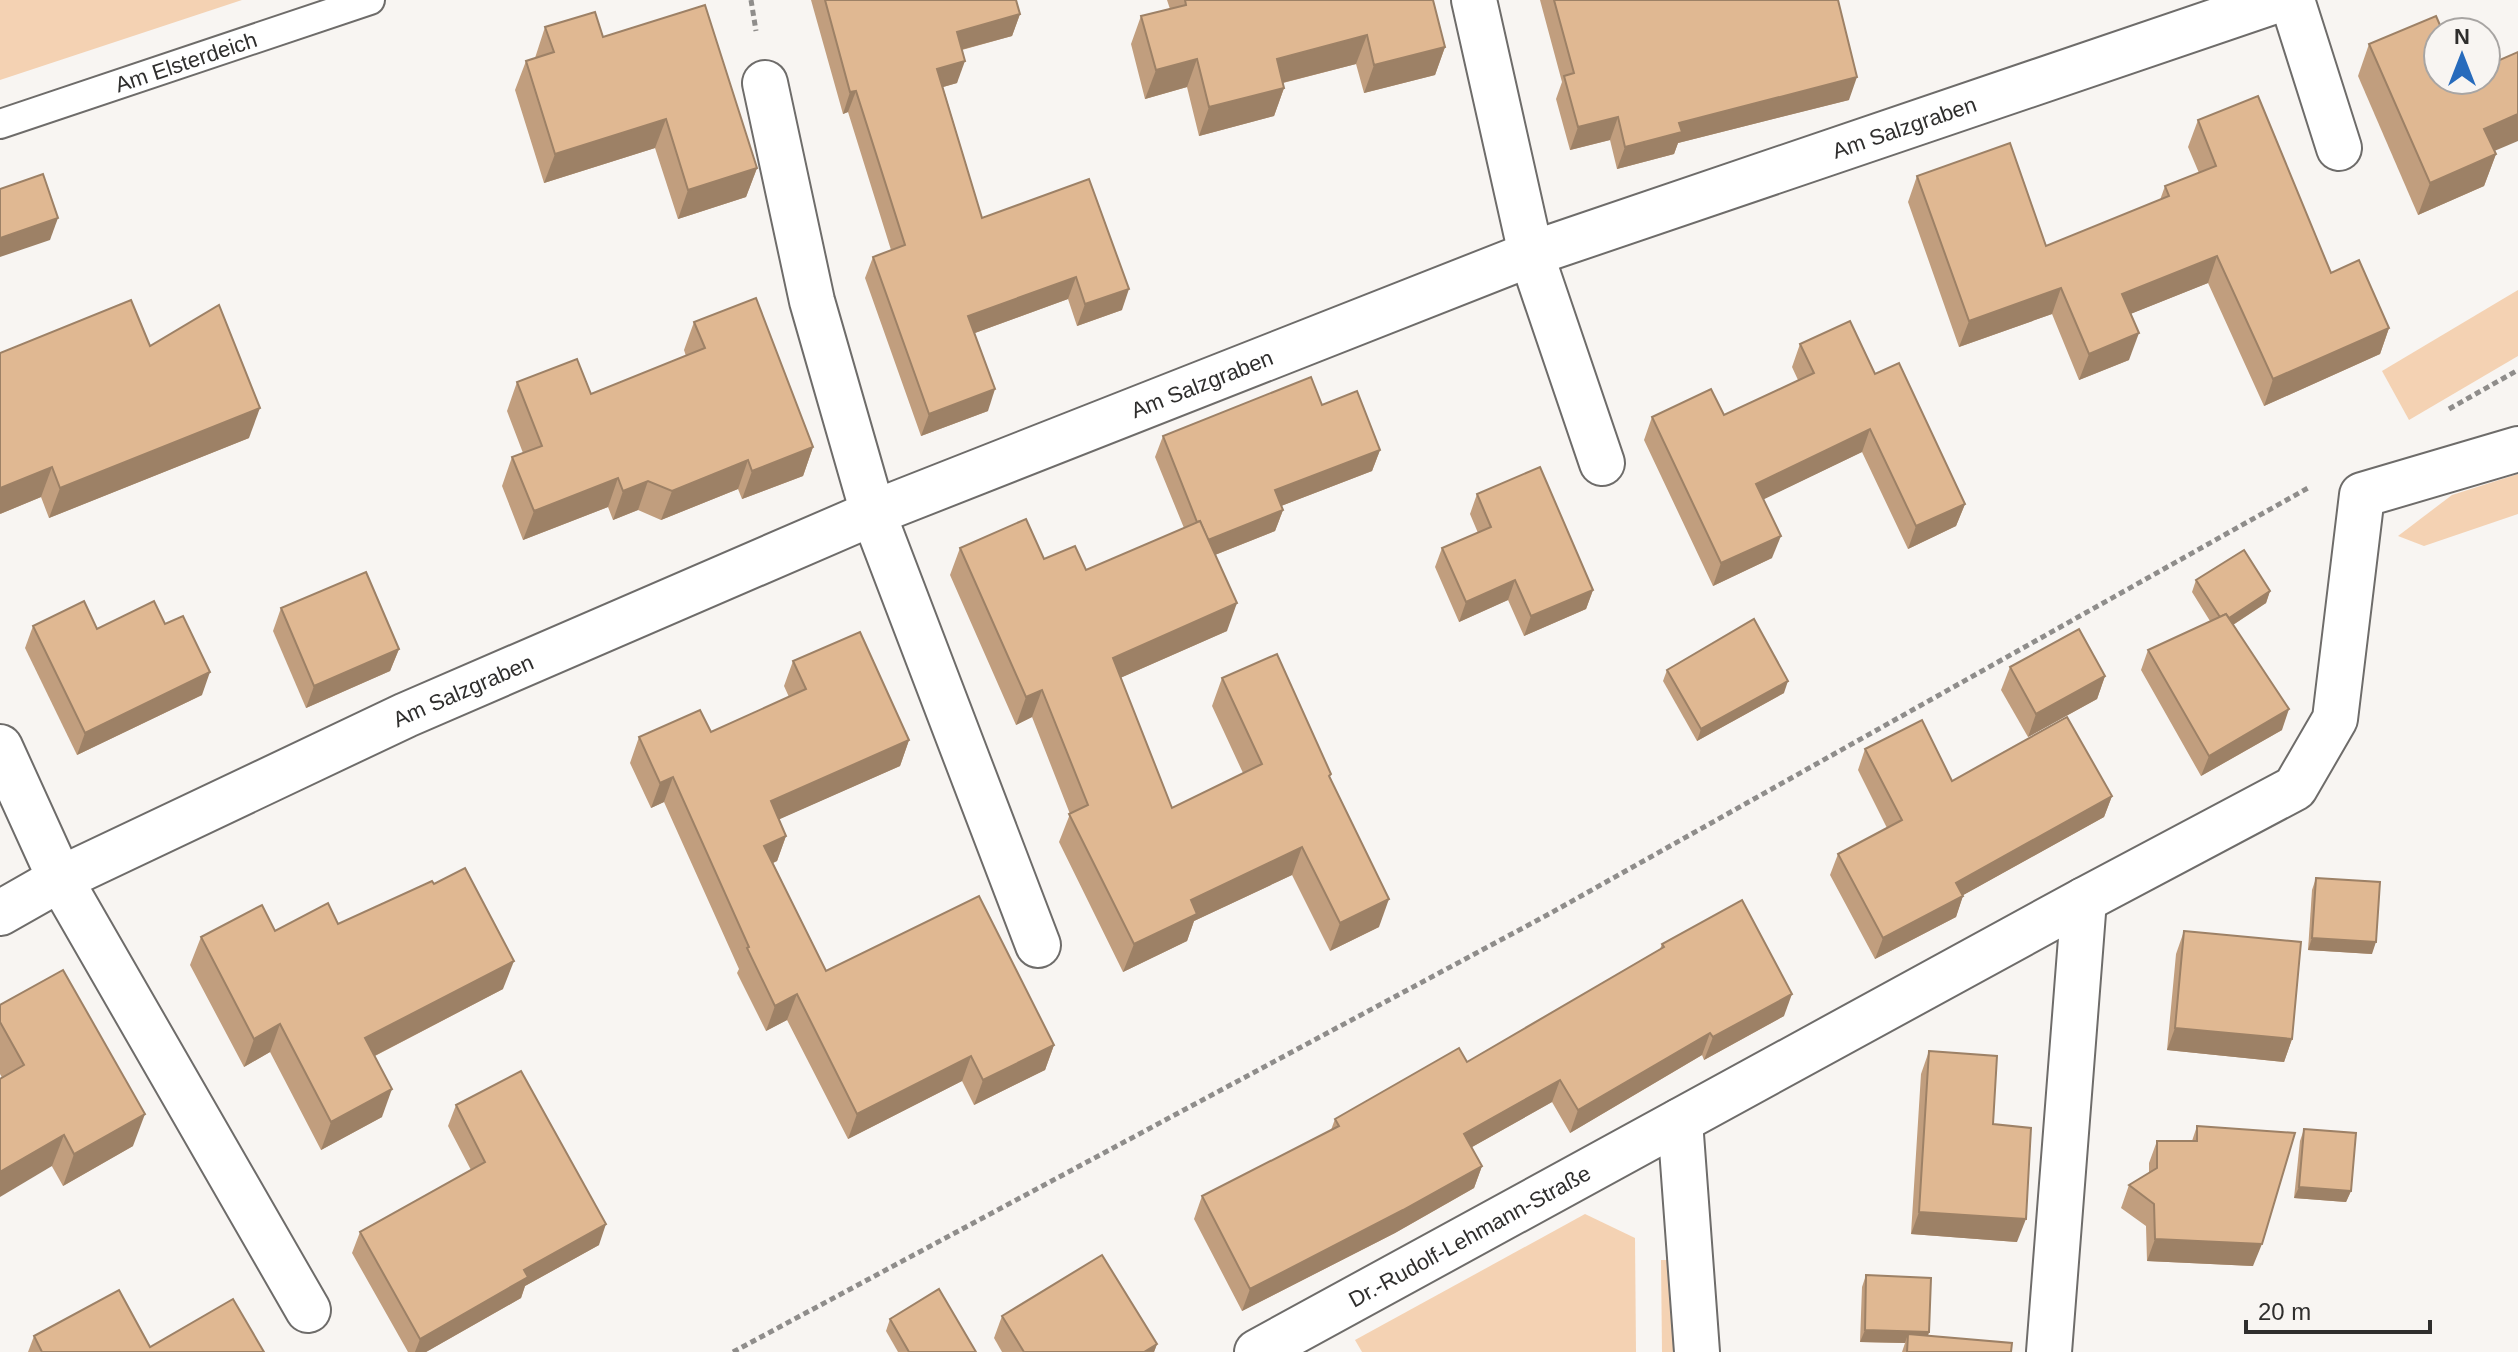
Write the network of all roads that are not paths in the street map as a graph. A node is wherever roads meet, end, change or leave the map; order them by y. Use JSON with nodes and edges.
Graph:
{"nodes":[{"id":1,"x":370,"y":0,"type":"edge"},
{"id":2,"x":1474,"y":0,"type":"edge"},
{"id":3,"x":2278,"y":0,"type":"edge"},
{"id":4,"x":2292,"y":0,"type":"edge"},
{"id":5,"x":765,"y":83,"type":"dead end"},
{"id":6,"x":0,"y":124,"type":"edge"},
{"id":7,"x":2339,"y":148,"type":"dead end"},
{"id":8,"x":1531,"y":254,"type":"junction"},
{"id":9,"x":2518,"y":449,"type":"edge"},
{"id":10,"x":1602,"y":463,"type":"dead end"},
{"id":11,"x":873,"y":513,"type":"junction"},
{"id":12,"x":0,"y":747,"type":"edge"},
{"id":13,"x":60,"y":879,"type":"junction"},
{"id":14,"x":2084,"y":900,"type":"junction"},
{"id":15,"x":0,"y":913,"type":"edge"},
{"id":16,"x":1038,"y":945,"type":"dead end"},
{"id":17,"x":1680,"y":1121,"type":"junction"},
{"id":18,"x":308,"y":1310,"type":"dead end"},
{"id":19,"x":1257,"y":1352,"type":"edge"},
{"id":20,"x":1697,"y":1352,"type":"edge"},
{"id":21,"x":2049,"y":1352,"type":"edge"}],
"edges":[{"from":1,"to":6,"type":"lane","name":"Am Elsterdeich"},
{"from":2,"to":8,"type":"street"},
{"from":3,"to":8,"type":"street","name":"Am Salzgraben"},
{"from":4,"to":7,"type":"street"},
{"from":5,"to":11,"type":"street"},
{"from":8,"to":10,"type":"street"},
{"from":8,"to":11,"type":"street","name":"Am Salzgraben"},
{"from":9,"to":14,"type":"street","name":"Dr.-Rudolf-Lehmann-Straße"},
{"from":11,"to":13,"type":"street","name":"Am Salzgraben"},
{"from":11,"to":16,"type":"street"},
{"from":12,"to":13,"type":"street"},
{"from":13,"to":15,"type":"street","name":"Am Salzgraben"},
{"from":13,"to":18,"type":"street"},
{"from":14,"to":17,"type":"street","name":"Dr.-Rudolf-Lehmann-Straße"},
{"from":14,"to":21,"type":"street"},
{"from":17,"to":19,"type":"street","name":"Dr.-Rudolf-Lehmann-Straße"},
{"from":17,"to":20,"type":"street"}]}
